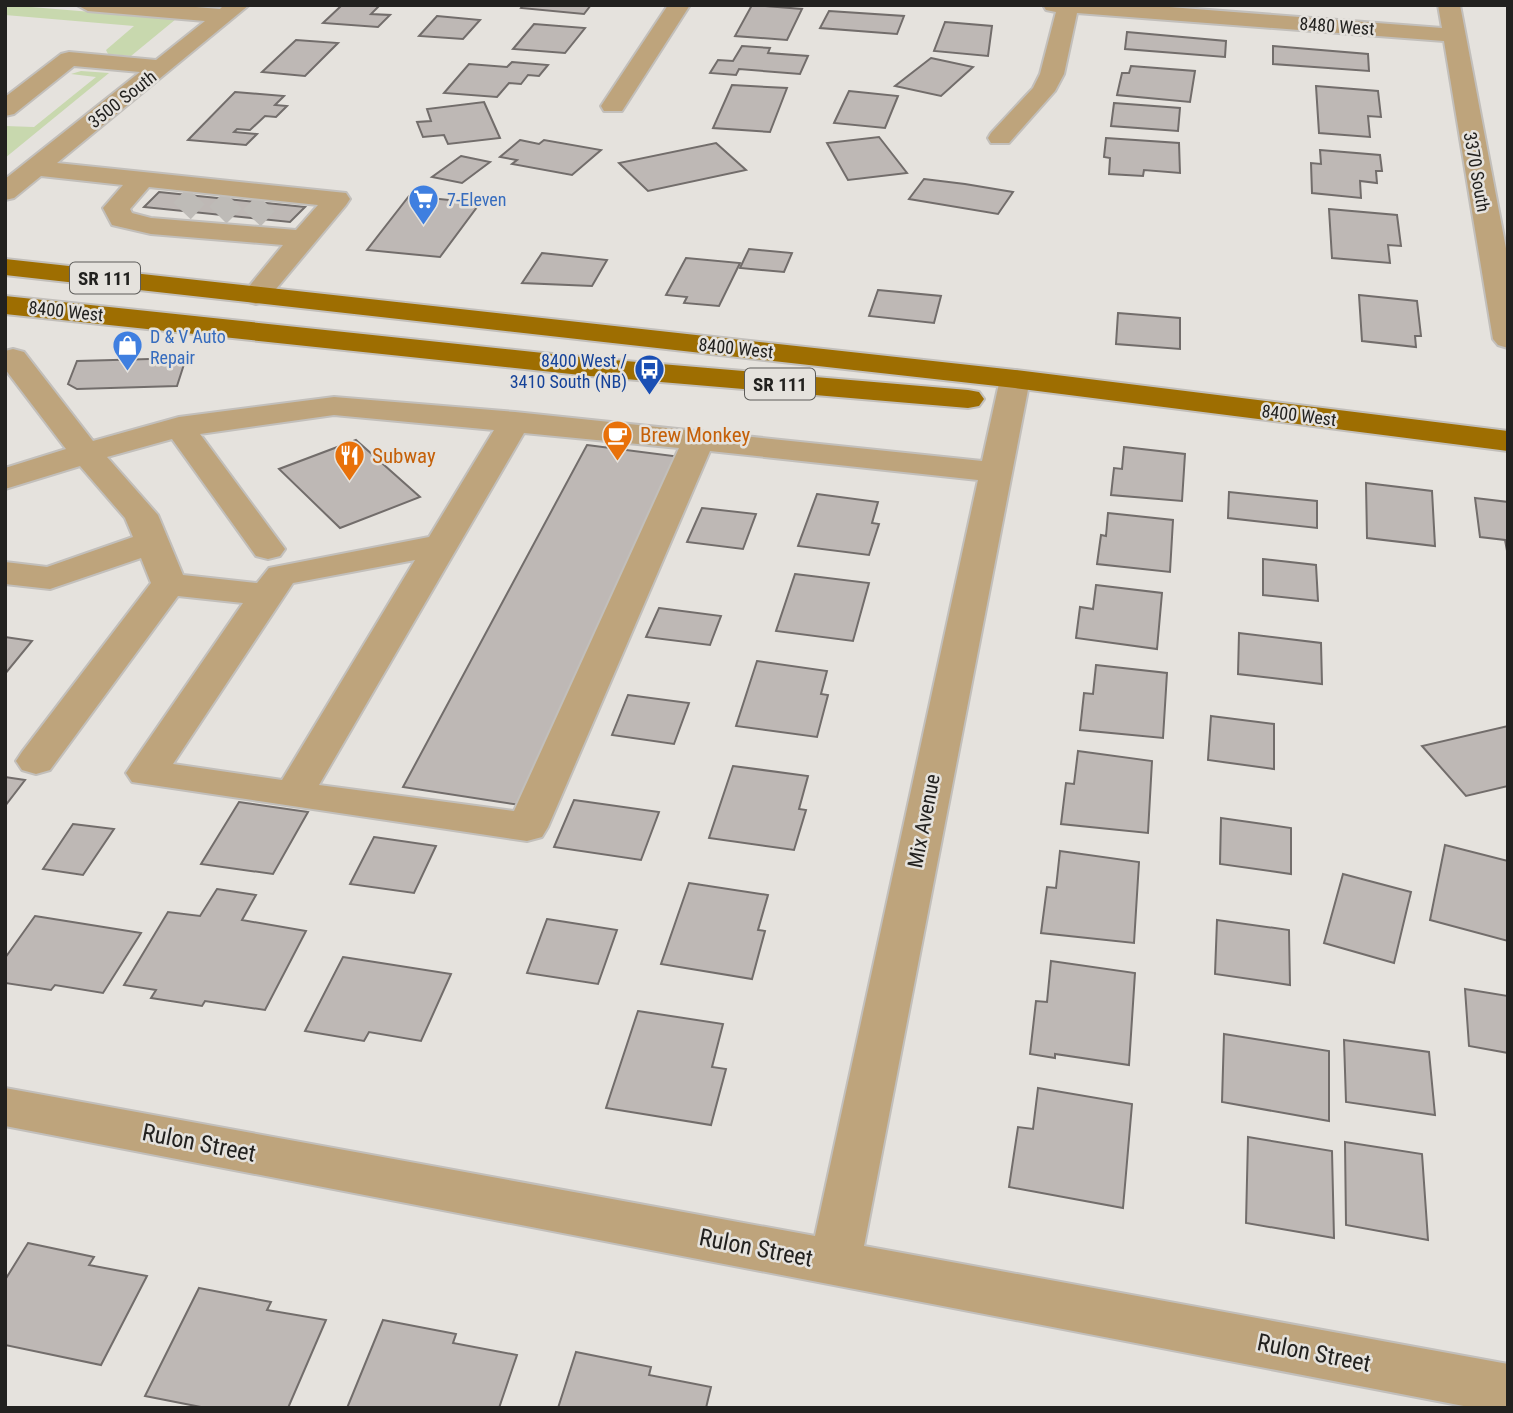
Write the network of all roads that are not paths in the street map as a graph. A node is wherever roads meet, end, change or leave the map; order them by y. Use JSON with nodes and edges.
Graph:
{"nodes":[{"id":1,"x":89,"y":5,"type":"edge"},
{"id":2,"x":679,"y":5,"type":"edge"},
{"id":3,"x":1448,"y":5,"type":"edge"},
{"id":4,"x":1061,"y":6,"type":"edge"},
{"id":5,"x":231,"y":11,"type":"edge"},
{"id":6,"x":1452,"y":35,"type":"junction"},
{"id":7,"x":162,"y":67,"type":"junction"},
{"id":8,"x":16,"y":73,"type":"dead end"},
{"id":9,"x":48,"y":76,"type":"junction"},
{"id":10,"x":613,"y":106,"type":"dead end"},
{"id":11,"x":5,"y":109,"type":"edge"},
{"id":12,"x":1000,"y":138,"type":"dead end"},
{"id":13,"x":36,"y":168,"type":"junction"},
{"id":14,"x":142,"y":179,"type":"junction"},
{"id":15,"x":5,"y":192,"type":"edge"},
{"id":16,"x":188,"y":205,"type":"junction"},
{"id":17,"x":224,"y":208,"type":"junction"},
{"id":18,"x":259,"y":212,"type":"junction"},
{"id":19,"x":303,"y":239,"type":"junction"},
{"id":20,"x":5,"y":267,"type":"edge"},
{"id":21,"x":256,"y":295,"type":"junction"},
{"id":22,"x":5,"y":305,"type":"edge"},
{"id":23,"x":1508,"y":339,"type":"edge"},
{"id":24,"x":5,"y":360,"type":"edge"},
{"id":25,"x":1012,"y":390,"type":"junction"},
{"id":26,"x":515,"y":421,"type":"junction"},
{"id":27,"x":179,"y":427,"type":"junction"},
{"id":28,"x":699,"y":440,"type":"junction"},
{"id":29,"x":1508,"y":442,"type":"edge"},
{"id":30,"x":86,"y":453,"type":"junction"},
{"id":31,"x":995,"y":472,"type":"junction"},
{"id":32,"x":5,"y":479,"type":"edge"},
{"id":33,"x":152,"y":542,"type":"junction"},
{"id":34,"x":441,"y":545,"type":"junction"},
{"id":35,"x":268,"y":549,"type":"dead end"},
{"id":36,"x":5,"y":573,"type":"edge"},
{"id":37,"x":169,"y":584,"type":"junction"},
{"id":38,"x":267,"y":595,"type":"junction"},
{"id":39,"x":36,"y":761,"type":"dead end"},
{"id":40,"x":293,"y":795,"type":"junction"},
{"id":41,"x":5,"y":1107,"type":"edge"},
{"id":42,"x":835,"y":1263,"type":"junction"},
{"id":43,"x":1508,"y":1389,"type":"edge"}],
"edges":[{"from":1,"to":5,"type":"street"},
{"from":2,"to":10,"type":"street"},
{"from":3,"to":6,"type":"street","name":"3370 South"},
{"from":4,"to":6,"type":"street","name":"8480 West"},
{"from":4,"to":12,"type":"street"},
{"from":5,"to":7,"type":"street","name":"3500 South"},
{"from":6,"to":23,"type":"street","name":"3370 South"},
{"from":7,"to":9,"type":"street"},
{"from":7,"to":13,"type":"street","name":"3500 South"},
{"from":8,"to":9,"type":"street"},
{"from":9,"to":11,"type":"street"},
{"from":13,"to":14,"type":"street"},
{"from":13,"to":15,"type":"street","name":"3500 South"},
{"from":14,"to":16,"type":"street"},
{"from":14,"to":16,"type":"street"},
{"from":16,"to":17,"type":"street"},
{"from":16,"to":17,"type":"street"},
{"from":17,"to":18,"type":"street"},
{"from":17,"to":18,"type":"street"},
{"from":18,"to":19,"type":"street"},
{"from":18,"to":19,"type":"street"},
{"from":19,"to":21,"type":"street"},
{"from":20,"to":21,"type":"main road","name":"8400 West","number":"SR 111"},
{"from":21,"to":25,"type":"main road","name":"8400 West","number":"SR 111"},
{"from":22,"to":25,"type":"main road","name":"8400 West","number":"SR 111"},
{"from":24,"to":30,"type":"street"},
{"from":25,"to":29,"type":"main road","name":"8400 West","number":"SR 111"},
{"from":25,"to":31,"type":"street","name":"Mix Avenue"},
{"from":26,"to":27,"type":"street"},
{"from":26,"to":28,"type":"street"},
{"from":26,"to":34,"type":"street"},
{"from":27,"to":30,"type":"street"},
{"from":27,"to":35,"type":"street"},
{"from":28,"to":31,"type":"street"},
{"from":28,"to":40,"type":"street"},
{"from":30,"to":32,"type":"street"},
{"from":30,"to":33,"type":"street"},
{"from":31,"to":42,"type":"street","name":"Mix Avenue"},
{"from":33,"to":36,"type":"street"},
{"from":33,"to":37,"type":"street"},
{"from":34,"to":38,"type":"street"},
{"from":34,"to":40,"type":"street"},
{"from":37,"to":38,"type":"street"},
{"from":37,"to":39,"type":"street"},
{"from":38,"to":40,"type":"street"},
{"from":41,"to":42,"type":"street","name":"Rulon Street"},
{"from":42,"to":43,"type":"street","name":"Rulon Street"}]}
